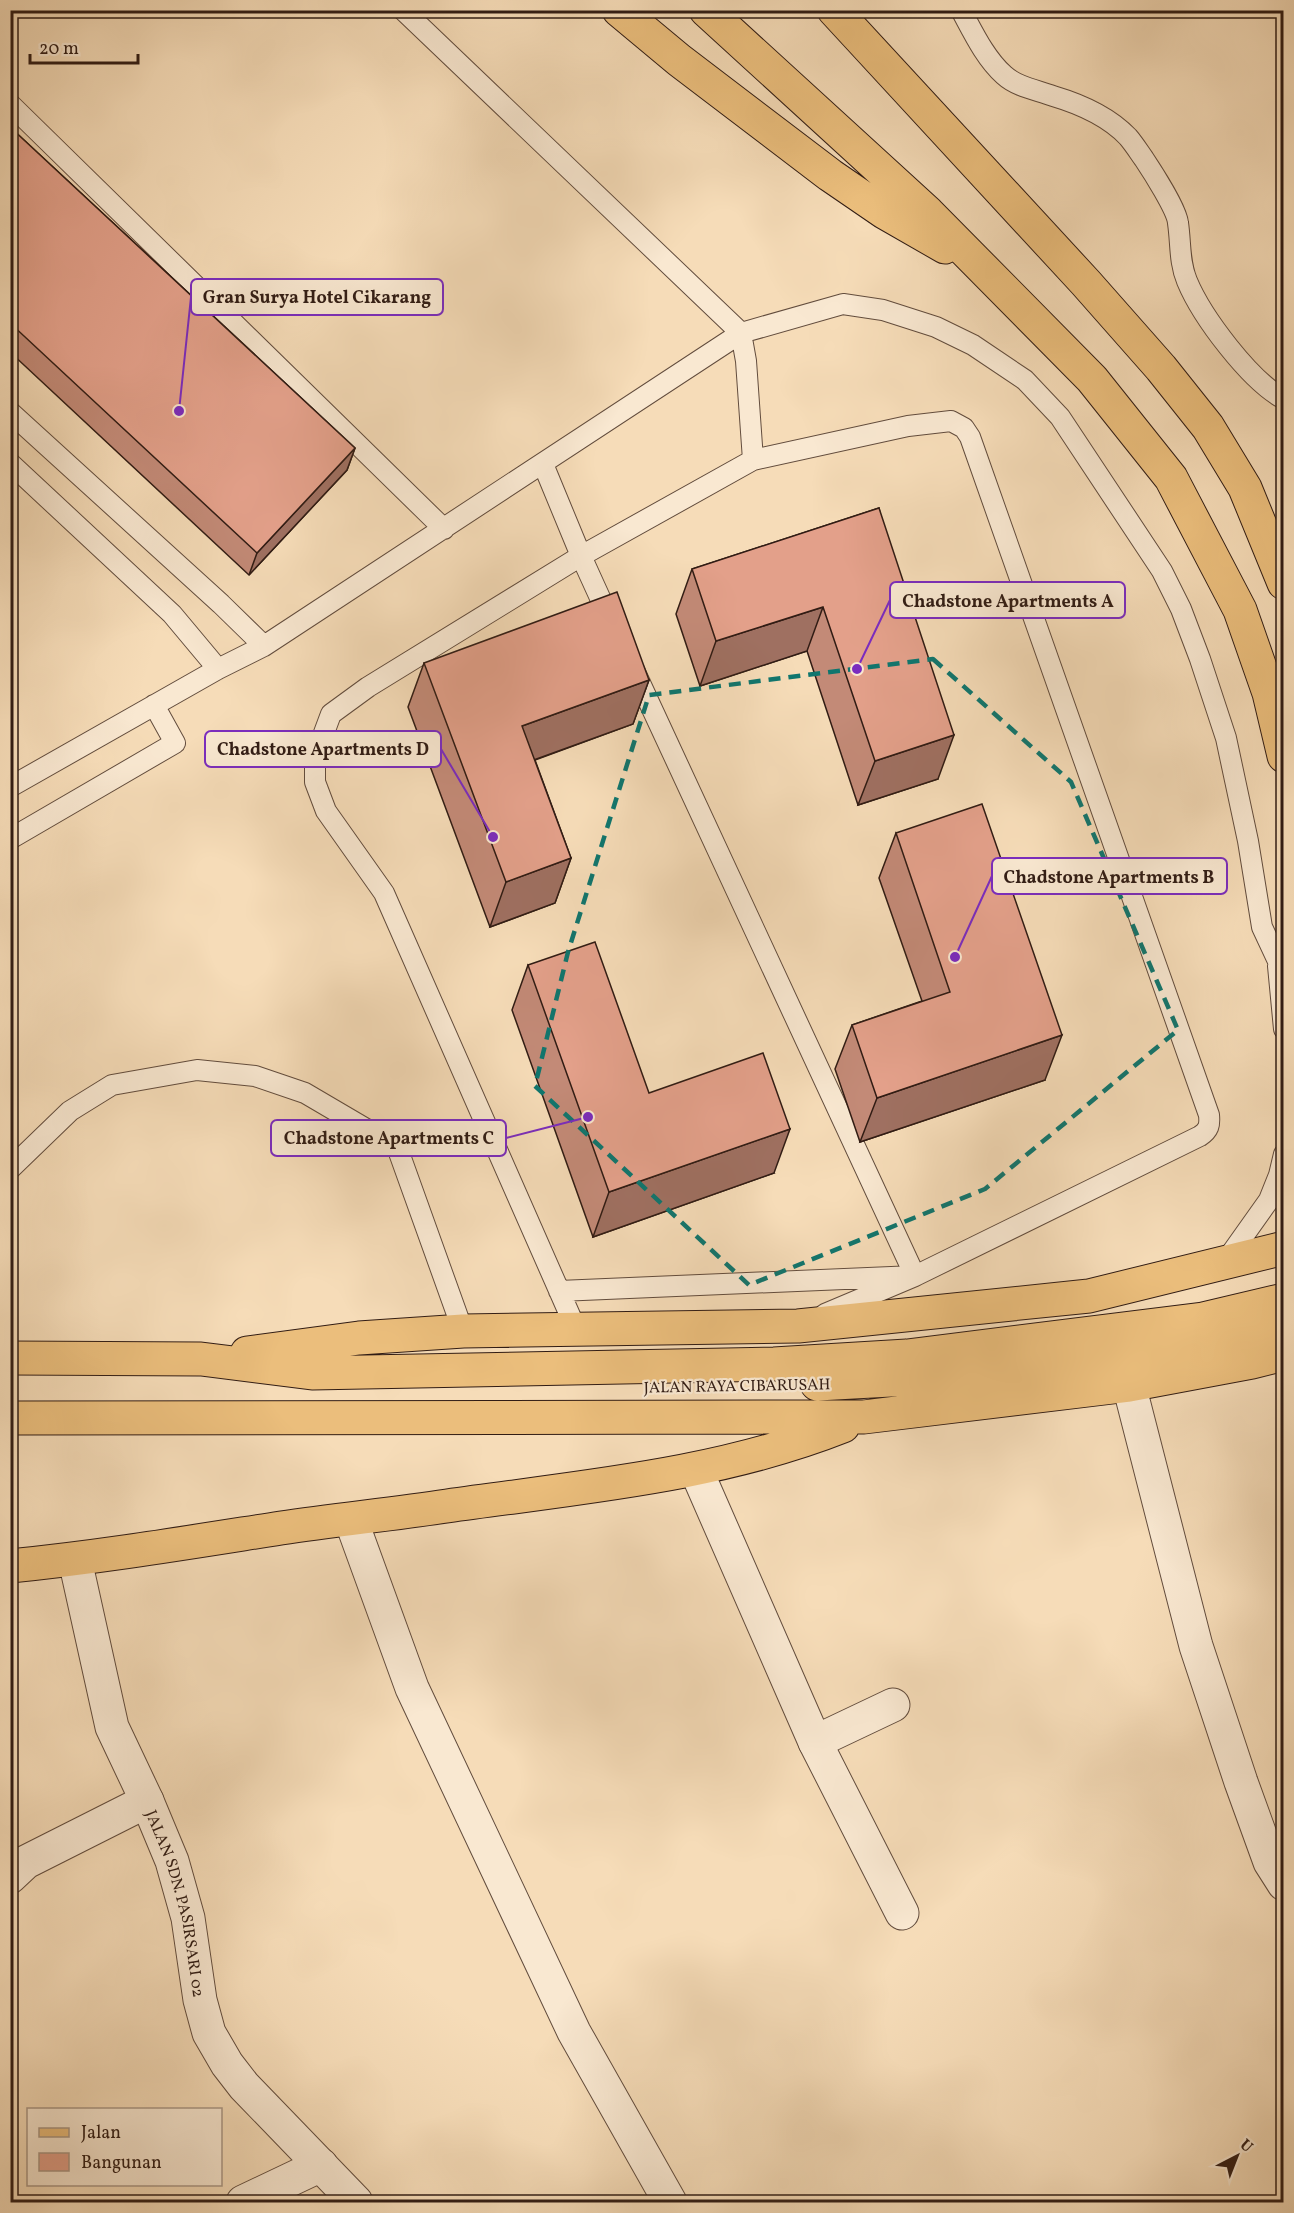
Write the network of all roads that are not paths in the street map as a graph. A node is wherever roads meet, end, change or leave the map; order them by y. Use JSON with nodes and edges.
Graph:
{"nodes":[{"id":1,"x":403,"y":10,"type":"edge"},
{"id":2,"x":619,"y":10,"type":"edge"},
{"id":3,"x":706,"y":10,"type":"edge"},
{"id":4,"x":834,"y":10,"type":"edge"},
{"id":5,"x":961,"y":10,"type":"edge"},
{"id":6,"x":10,"y":104,"type":"edge"},
{"id":7,"x":981,"y":267,"type":"junction"},
{"id":8,"x":741,"y":333,"type":"junction"},
{"id":9,"x":1284,"y":399,"type":"edge"},
{"id":10,"x":10,"y":412,"type":"edge"},
{"id":11,"x":753,"y":460,"type":"junction"},
{"id":12,"x":10,"y":463,"type":"edge"},
{"id":13,"x":543,"y":464,"type":"junction"},
{"id":14,"x":444,"y":529,"type":"junction"},
{"id":15,"x":581,"y":556,"type":"junction"},
{"id":16,"x":1284,"y":583,"type":"edge"},
{"id":17,"x":264,"y":646,"type":"junction"},
{"id":18,"x":218,"y":669,"type":"junction"},
{"id":19,"x":154,"y":705,"type":"junction"},
{"id":20,"x":1284,"y":756,"type":"edge"},
{"id":21,"x":10,"y":787,"type":"edge"},
{"id":22,"x":10,"y":839,"type":"edge"},
{"id":23,"x":1281,"y":970,"type":"edge"},
{"id":24,"x":1284,"y":1029,"type":"edge"},
{"id":25,"x":1284,"y":1154,"type":"edge"},
{"id":26,"x":10,"y":1169,"type":"edge"},
{"id":27,"x":1284,"y":1248,"type":"edge"},
{"id":28,"x":1225,"y":1262,"type":"junction"},
{"id":29,"x":915,"y":1276,"type":"junction"},
{"id":30,"x":559,"y":1290,"type":"junction"},
{"id":31,"x":1284,"y":1300,"type":"edge"},
{"id":32,"x":1284,"y":1325,"type":"edge"},
{"id":33,"x":798,"y":1326,"type":"junction"},
{"id":34,"x":576,"y":1329,"type":"junction"},
{"id":35,"x":463,"y":1331,"type":"junction"},
{"id":36,"x":1284,"y":1354,"type":"edge"},
{"id":37,"x":10,"y":1358,"type":"edge"},
{"id":38,"x":201,"y":1359,"type":"junction"},
{"id":39,"x":315,"y":1383,"type":"junction"},
{"id":40,"x":1129,"y":1385,"type":"junction"},
{"id":41,"x":864,"y":1417,"type":"junction"},
{"id":42,"x":10,"y":1418,"type":"edge"},
{"id":43,"x":188,"y":1418,"type":"junction"},
{"id":44,"x":696,"y":1470,"type":"junction"},
{"id":45,"x":351,"y":1520,"type":"junction"},
{"id":46,"x":75,"y":1560,"type":"junction"},
{"id":47,"x":10,"y":1566,"type":"edge"},
{"id":48,"x":893,"y":1705,"type":"dead end"},
{"id":49,"x":815,"y":1742,"type":"junction"},
{"id":50,"x":147,"y":1801,"type":"junction"},
{"id":51,"x":10,"y":1877,"type":"edge"},
{"id":52,"x":1284,"y":1884,"type":"edge"},
{"id":53,"x":902,"y":1913,"type":"dead end"},
{"id":54,"x":321,"y":2165,"type":"junction"},
{"id":55,"x":243,"y":2202,"type":"edge"},
{"id":56,"x":356,"y":2202,"type":"edge"},
{"id":57,"x":670,"y":2202,"type":"edge"}],
"edges":[{"from":1,"to":8,"type":"lane"},
{"from":2,"to":7,"type":"main road"},
{"from":3,"to":7,"type":"main road"},
{"from":4,"to":16,"type":"main road"},
{"from":5,"to":9,"type":"lane"},
{"from":6,"to":14,"type":"lane"},
{"from":7,"to":20,"type":"main road"},
{"from":8,"to":11,"type":"lane"},
{"from":8,"to":13,"type":"lane"},
{"from":8,"to":23,"type":"lane"},
{"from":10,"to":17,"type":"lane"},
{"from":11,"to":15,"type":"lane"},
{"from":11,"to":29,"type":"lane"},
{"from":12,"to":18,"type":"lane"},
{"from":13,"to":14,"type":"lane"},
{"from":13,"to":15,"type":"lane"},
{"from":14,"to":17,"type":"lane"},
{"from":15,"to":29,"type":"lane"},
{"from":15,"to":30,"type":"lane"},
{"from":17,"to":18,"type":"lane"},
{"from":18,"to":19,"type":"lane"},
{"from":19,"to":21,"type":"lane"},
{"from":19,"to":22,"type":"lane"},
{"from":23,"to":24,"type":"lane"},
{"from":25,"to":28,"type":"lane"},
{"from":26,"to":35,"type":"lane"},
{"from":27,"to":28,"type":"main road","name":"JALAN RAYA CIBARUSAH"},
{"from":28,"to":33,"type":"main road","name":"JALAN RAYA CIBARUSAH"},
{"from":29,"to":30,"type":"lane"},
{"from":29,"to":33,"type":"lane"},
{"from":30,"to":34,"type":"lane"},
{"from":31,"to":39,"type":"main road","name":"JALAN RAYA CIBARUSAH"},
{"from":32,"to":39,"type":"main road","name":"JALAN RAYA CIBARUSAH"},
{"from":33,"to":34,"type":"main road","name":"JALAN RAYA CIBARUSAH"},
{"from":34,"to":35,"type":"main road","name":"JALAN RAYA CIBARUSAH"},
{"from":35,"to":38,"type":"main road","name":"JALAN RAYA CIBARUSAH"},
{"from":36,"to":40,"type":"main road","name":"JALAN RAYA CIBARUSAH"},
{"from":37,"to":38,"type":"main road","name":"JALAN RAYA CIBARUSAH"},
{"from":38,"to":39,"type":"main road","name":"JALAN RAYA CIBARUSAH"},
{"from":39,"to":43,"type":"main road","name":"JALAN RAYA CIBARUSAH"},
{"from":40,"to":41,"type":"main road","name":"JALAN RAYA CIBARUSAH"},
{"from":40,"to":52,"type":"street"},
{"from":41,"to":43,"type":"main road","name":"JALAN RAYA CIBARUSAH"},
{"from":41,"to":44,"type":"main road"},
{"from":42,"to":43,"type":"main road","name":"JALAN RAYA CIBARUSAH"},
{"from":44,"to":45,"type":"main road"},
{"from":44,"to":49,"type":"street"},
{"from":45,"to":46,"type":"main road"},
{"from":45,"to":57,"type":"street"},
{"from":46,"to":47,"type":"main road"},
{"from":46,"to":50,"type":"street","name":"JALAN SDN. PASIRSARI 02"},
{"from":48,"to":49,"type":"street"},
{"from":49,"to":53,"type":"street"},
{"from":50,"to":51,"type":"street"},
{"from":50,"to":54,"type":"street","name":"JALAN SDN. PASIRSARI 02"},
{"from":54,"to":55,"type":"street"},
{"from":54,"to":56,"type":"street","name":"JALAN SDN. PASIRSARI 02"}]}
